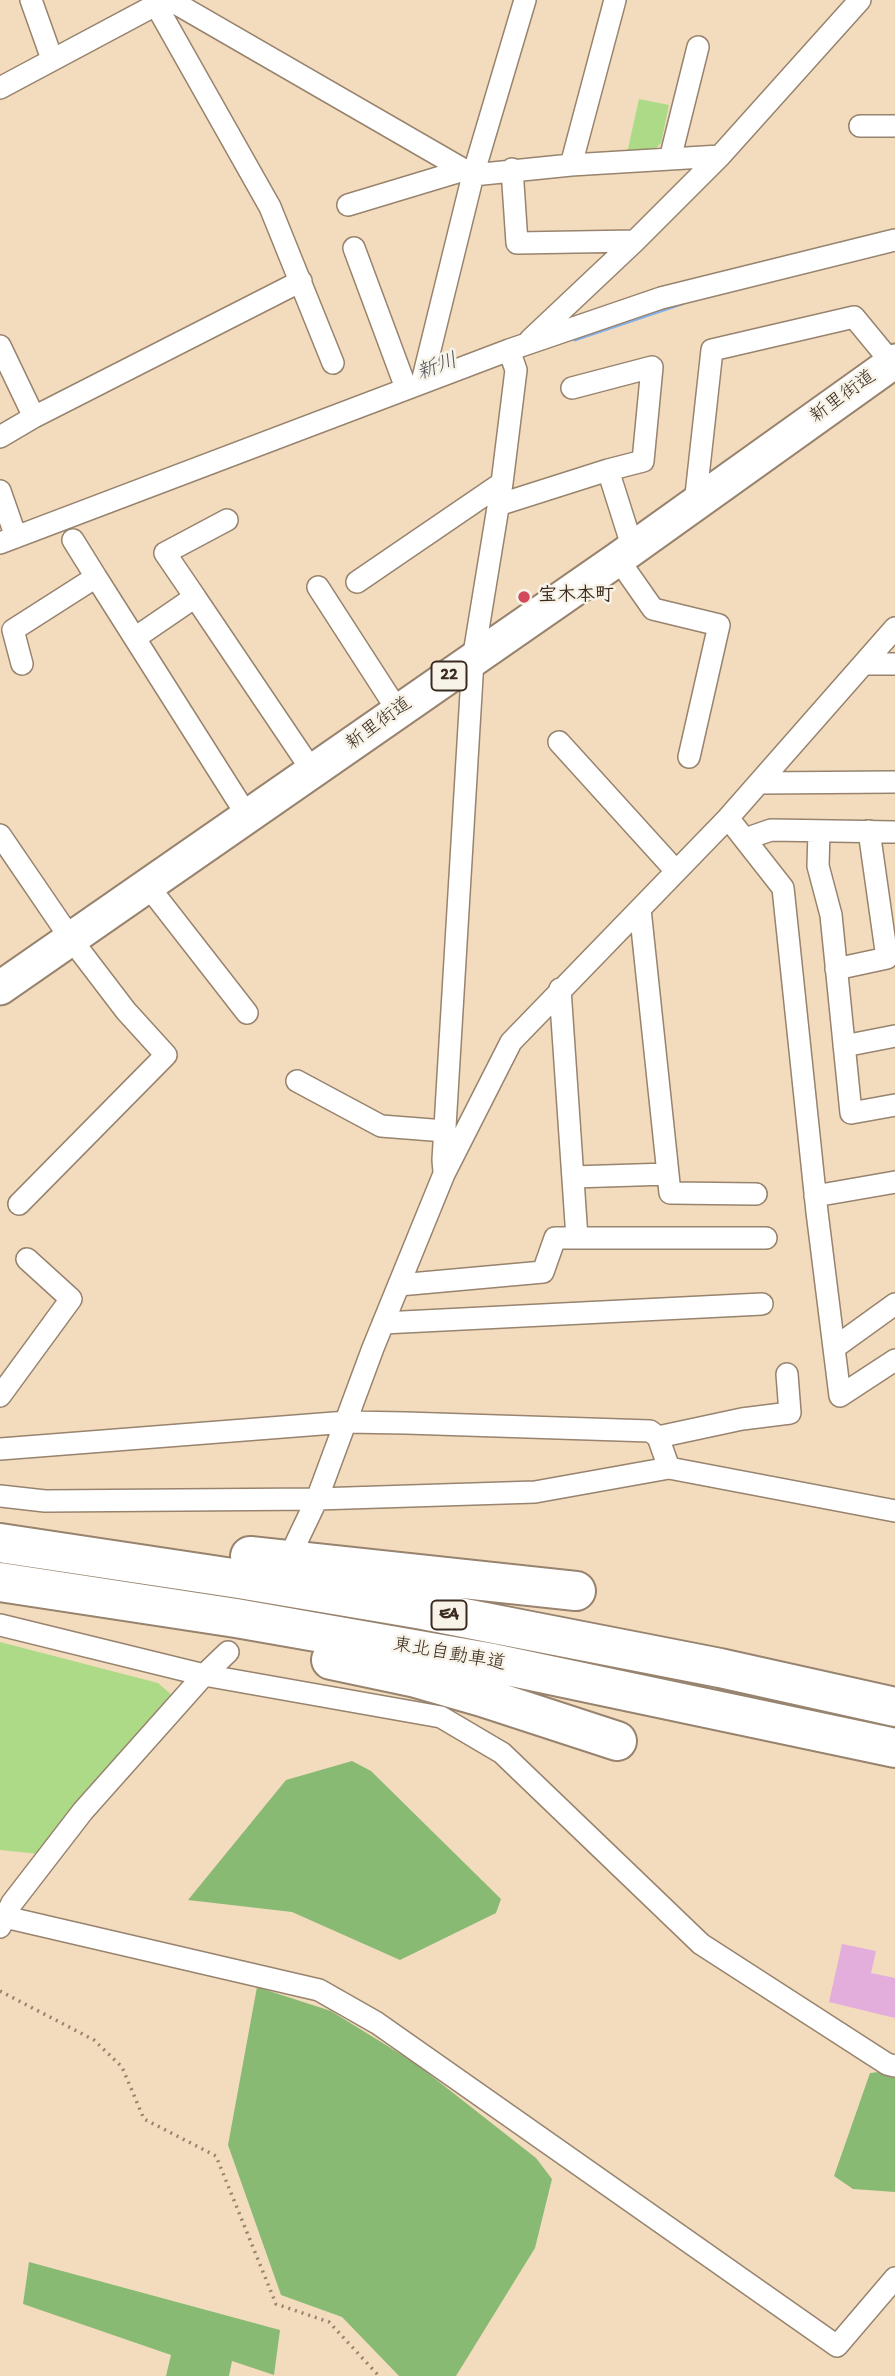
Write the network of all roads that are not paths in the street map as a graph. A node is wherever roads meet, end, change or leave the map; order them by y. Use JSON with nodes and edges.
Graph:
{"nodes":[{"id":1,"x":30,"y":0,"type":"edge"},
{"id":2,"x":524,"y":0,"type":"edge"},
{"id":3,"x":615,"y":0,"type":"edge"},
{"id":4,"x":860,"y":0,"type":"edge"},
{"id":5,"x":164,"y":2,"type":"edge"},
{"id":6,"x":129,"y":8,"type":"edge"},
{"id":7,"x":698,"y":47,"type":"dead end"},
{"id":8,"x":52,"y":59,"type":"junction"},
{"id":9,"x":0,"y":88,"type":"edge"},
{"id":10,"x":860,"y":126,"type":"dead end"},
{"id":11,"x":895,"y":126,"type":"edge"},
{"id":12,"x":719,"y":156,"type":"junction"},
{"id":13,"x":670,"y":159,"type":"junction"},
{"id":14,"x":571,"y":165,"type":"junction"},
{"id":15,"x":512,"y":169,"type":"junction"},
{"id":16,"x":469,"y":173,"type":"junction"},
{"id":17,"x":348,"y":205,"type":"dead end"},
{"id":18,"x":895,"y":240,"type":"edge"},
{"id":19,"x":635,"y":241,"type":"junction"},
{"id":20,"x":354,"y":248,"type":"dead end"},
{"id":21,"x":301,"y":281,"type":"junction"},
{"id":22,"x":0,"y":346,"type":"edge"},
{"id":23,"x":517,"y":355,"type":"junction"},
{"id":24,"x":893,"y":362,"type":"edge"},
{"id":25,"x":333,"y":363,"type":"dead end"},
{"id":26,"x":414,"y":385,"type":"junction"},
{"id":27,"x":572,"y":388,"type":"dead end"},
{"id":28,"x":34,"y":417,"type":"junction"},
{"id":29,"x":0,"y":437,"type":"edge"},
{"id":30,"x":608,"y":470,"type":"junction"},
{"id":31,"x":502,"y":483,"type":"junction"},
{"id":32,"x":0,"y":491,"type":"edge"},
{"id":33,"x":498,"y":505,"type":"junction"},
{"id":34,"x":695,"y":505,"type":"junction"},
{"id":35,"x":227,"y":520,"type":"dead end"},
{"id":36,"x":8,"y":540,"type":"edge"},
{"id":37,"x":73,"y":540,"type":"dead end"},
{"id":38,"x":626,"y":554,"type":"junction"},
{"id":39,"x":96,"y":577,"type":"junction"},
{"id":40,"x":358,"y":582,"type":"dead end"},
{"id":41,"x":318,"y":587,"type":"dead end"},
{"id":42,"x":195,"y":597,"type":"junction"},
{"id":43,"x":895,"y":628,"type":"edge"},
{"id":44,"x":135,"y":638,"type":"junction"},
{"id":45,"x":474,"y":660,"type":"junction"},
{"id":46,"x":22,"y":664,"type":"dead end"},
{"id":47,"x":864,"y":664,"type":"junction"},
{"id":48,"x":895,"y":664,"type":"edge"},
{"id":49,"x":398,"y":711,"type":"junction"},
{"id":50,"x":559,"y":742,"type":"dead end"},
{"id":51,"x":689,"y":757,"type":"dead end"},
{"id":52,"x":313,"y":772,"type":"junction"},
{"id":53,"x":895,"y":782,"type":"edge"},
{"id":54,"x":759,"y":783,"type":"junction"},
{"id":55,"x":248,"y":817,"type":"junction"},
{"id":56,"x":729,"y":818,"type":"junction"},
{"id":57,"x":819,"y":831,"type":"junction"},
{"id":58,"x":869,"y":831,"type":"junction"},
{"id":59,"x":895,"y":832,"type":"edge"},
{"id":60,"x":0,"y":835,"type":"edge"},
{"id":61,"x":745,"y":839,"type":"junction"},
{"id":62,"x":676,"y":872,"type":"junction"},
{"id":63,"x":148,"y":886,"type":"junction"},
{"id":64,"x":640,"y":909,"type":"junction"},
{"id":65,"x":71,"y":939,"type":"junction"},
{"id":66,"x":836,"y":969,"type":"junction"},
{"id":67,"x":0,"y":988,"type":"edge"},
{"id":68,"x":560,"y":989,"type":"junction"},
{"id":69,"x":247,"y":1013,"type":"dead end"},
{"id":70,"x":895,"y":1036,"type":"edge"},
{"id":71,"x":844,"y":1046,"type":"junction"},
{"id":72,"x":297,"y":1082,"type":"dead end"},
{"id":73,"x":895,"y":1105,"type":"edge"},
{"id":74,"x":445,"y":1131,"type":"junction"},
{"id":75,"x":444,"y":1174,"type":"junction"},
{"id":76,"x":668,"y":1174,"type":"junction"},
{"id":77,"x":573,"y":1177,"type":"junction"},
{"id":78,"x":895,"y":1182,"type":"edge"},
{"id":79,"x":756,"y":1194,"type":"dead end"},
{"id":80,"x":815,"y":1195,"type":"junction"},
{"id":81,"x":19,"y":1204,"type":"dead end"},
{"id":82,"x":577,"y":1238,"type":"junction"},
{"id":83,"x":766,"y":1238,"type":"dead end"},
{"id":84,"x":27,"y":1259,"type":"dead end"},
{"id":85,"x":399,"y":1285,"type":"junction"},
{"id":86,"x":762,"y":1304,"type":"dead end"},
{"id":87,"x":895,"y":1304,"type":"edge"},
{"id":88,"x":383,"y":1324,"type":"junction"},
{"id":89,"x":834,"y":1348,"type":"junction"},
{"id":90,"x":895,"y":1360,"type":"edge"},
{"id":91,"x":787,"y":1374,"type":"dead end"},
{"id":92,"x":0,"y":1396,"type":"edge"},
{"id":93,"x":347,"y":1422,"type":"junction"},
{"id":94,"x":658,"y":1437,"type":"junction"},
{"id":95,"x":0,"y":1449,"type":"edge"},
{"id":96,"x":669,"y":1468,"type":"junction"},
{"id":97,"x":0,"y":1496,"type":"edge"},
{"id":98,"x":317,"y":1499,"type":"junction"},
{"id":99,"x":893,"y":1510,"type":"edge"},
{"id":100,"x":0,"y":1536,"type":"edge"},
{"id":101,"x":0,"y":1543,"type":"edge"},
{"id":102,"x":296,"y":1543,"type":"dead end"},
{"id":103,"x":0,"y":1582,"type":"edge"},
{"id":104,"x":576,"y":1591,"type":"dead end"},
{"id":105,"x":120,"y":1600,"type":"junction"},
{"id":106,"x":0,"y":1625,"type":"edge"},
{"id":107,"x":228,"y":1652,"type":"dead end"},
{"id":108,"x":204,"y":1675,"type":"junction"},
{"id":109,"x":895,"y":1707,"type":"edge"},
{"id":110,"x":617,"y":1741,"type":"dead end"},
{"id":111,"x":895,"y":1748,"type":"edge"},
{"id":112,"x":2,"y":1922,"type":"edge"},
{"id":113,"x":895,"y":2066,"type":"edge"},
{"id":114,"x":895,"y":2278,"type":"edge"}],
"edges":[{"from":1,"to":8,"type":"street"},
{"from":2,"to":16,"type":"street"},
{"from":3,"to":14,"type":"street"},
{"from":4,"to":12,"type":"street"},
{"from":5,"to":6,"type":"street"},
{"from":5,"to":16,"type":"street"},
{"from":5,"to":21,"type":"street"},
{"from":6,"to":8,"type":"street"},
{"from":7,"to":13,"type":"street"},
{"from":8,"to":9,"type":"street"},
{"from":10,"to":11,"type":"street"},
{"from":12,"to":13,"type":"street"},
{"from":12,"to":19,"type":"street"},
{"from":13,"to":14,"type":"street"},
{"from":14,"to":15,"type":"street"},
{"from":15,"to":16,"type":"street"},
{"from":15,"to":19,"type":"street"},
{"from":16,"to":17,"type":"street"},
{"from":16,"to":26,"type":"street"},
{"from":18,"to":23,"type":"street"},
{"from":19,"to":23,"type":"street"},
{"from":20,"to":26,"type":"street"},
{"from":21,"to":25,"type":"street"},
{"from":21,"to":28,"type":"street"},
{"from":22,"to":28,"type":"street"},
{"from":23,"to":26,"type":"street"},
{"from":23,"to":31,"type":"street"},
{"from":24,"to":34,"type":"main road","name":"新里街道","number":"22"},
{"from":24,"to":34,"type":"street"},
{"from":26,"to":36,"type":"street"},
{"from":27,"to":30,"type":"street"},
{"from":28,"to":29,"type":"street"},
{"from":30,"to":33,"type":"street"},
{"from":30,"to":38,"type":"street"},
{"from":31,"to":33,"type":"street"},
{"from":31,"to":40,"type":"street"},
{"from":32,"to":36,"type":"street"},
{"from":33,"to":45,"type":"street"},
{"from":34,"to":38,"type":"main road","name":"新里街道","number":"22"},
{"from":35,"to":42,"type":"street"},
{"from":37,"to":39,"type":"street"},
{"from":38,"to":45,"type":"main road","name":"新里街道","number":"22"},
{"from":38,"to":51,"type":"street"},
{"from":39,"to":44,"type":"street"},
{"from":39,"to":46,"type":"street"},
{"from":41,"to":49,"type":"street"},
{"from":42,"to":44,"type":"street"},
{"from":42,"to":52,"type":"street"},
{"from":43,"to":47,"type":"street"},
{"from":44,"to":55,"type":"street"},
{"from":45,"to":49,"type":"main road","name":"新里街道","number":"22"},
{"from":45,"to":74,"type":"street"},
{"from":47,"to":48,"type":"street"},
{"from":47,"to":54,"type":"street"},
{"from":49,"to":52,"type":"main road","name":"新里街道","number":"22"},
{"from":50,"to":62,"type":"street"},
{"from":52,"to":55,"type":"main road","name":"新里街道","number":"22"},
{"from":53,"to":54,"type":"street"},
{"from":54,"to":56,"type":"street"},
{"from":55,"to":63,"type":"main road","name":"新里街道","number":"22"},
{"from":56,"to":61,"type":"street"},
{"from":56,"to":62,"type":"street"},
{"from":57,"to":58,"type":"street"},
{"from":57,"to":61,"type":"street"},
{"from":57,"to":66,"type":"street"},
{"from":58,"to":59,"type":"street"},
{"from":58,"to":66,"type":"street"},
{"from":60,"to":65,"type":"street"},
{"from":61,"to":80,"type":"street"},
{"from":62,"to":64,"type":"street"},
{"from":63,"to":65,"type":"main road","name":"新里街道","number":"22"},
{"from":63,"to":69,"type":"street"},
{"from":64,"to":68,"type":"street"},
{"from":64,"to":76,"type":"street"},
{"from":65,"to":67,"type":"main road","name":"新里街道","number":"22"},
{"from":65,"to":81,"type":"street"},
{"from":66,"to":71,"type":"street"},
{"from":68,"to":75,"type":"street"},
{"from":68,"to":77,"type":"street"},
{"from":70,"to":71,"type":"street"},
{"from":71,"to":73,"type":"street"},
{"from":72,"to":74,"type":"street"},
{"from":74,"to":75,"type":"street"},
{"from":75,"to":85,"type":"street"},
{"from":76,"to":77,"type":"street"},
{"from":76,"to":79,"type":"street"},
{"from":77,"to":82,"type":"street"},
{"from":78,"to":80,"type":"street"},
{"from":80,"to":89,"type":"street"},
{"from":82,"to":83,"type":"street"},
{"from":82,"to":85,"type":"street"},
{"from":84,"to":92,"type":"street"},
{"from":85,"to":88,"type":"street"},
{"from":86,"to":88,"type":"street"},
{"from":87,"to":89,"type":"street"},
{"from":88,"to":93,"type":"street"},
{"from":89,"to":90,"type":"street"},
{"from":91,"to":94,"type":"street"},
{"from":93,"to":94,"type":"street"},
{"from":93,"to":95,"type":"street"},
{"from":93,"to":98,"type":"street"},
{"from":94,"to":96,"type":"street"},
{"from":96,"to":98,"type":"street"},
{"from":96,"to":99,"type":"street"},
{"from":97,"to":98,"type":"street"},
{"from":98,"to":102,"type":"street"},
{"from":100,"to":104,"type":"highway"},
{"from":101,"to":109,"type":"highway","name":"東北自動車道","number":"E4"},
{"from":103,"to":105,"type":"highway","name":"東北自動車道","number":"E4"},
{"from":105,"to":110,"type":"highway"},
{"from":105,"to":111,"type":"highway","name":"東北自動車道","number":"E4"},
{"from":106,"to":108,"type":"street"},
{"from":107,"to":108,"type":"street"},
{"from":108,"to":112,"type":"street"},
{"from":108,"to":113,"type":"street"},
{"from":112,"to":114,"type":"street"}]}
